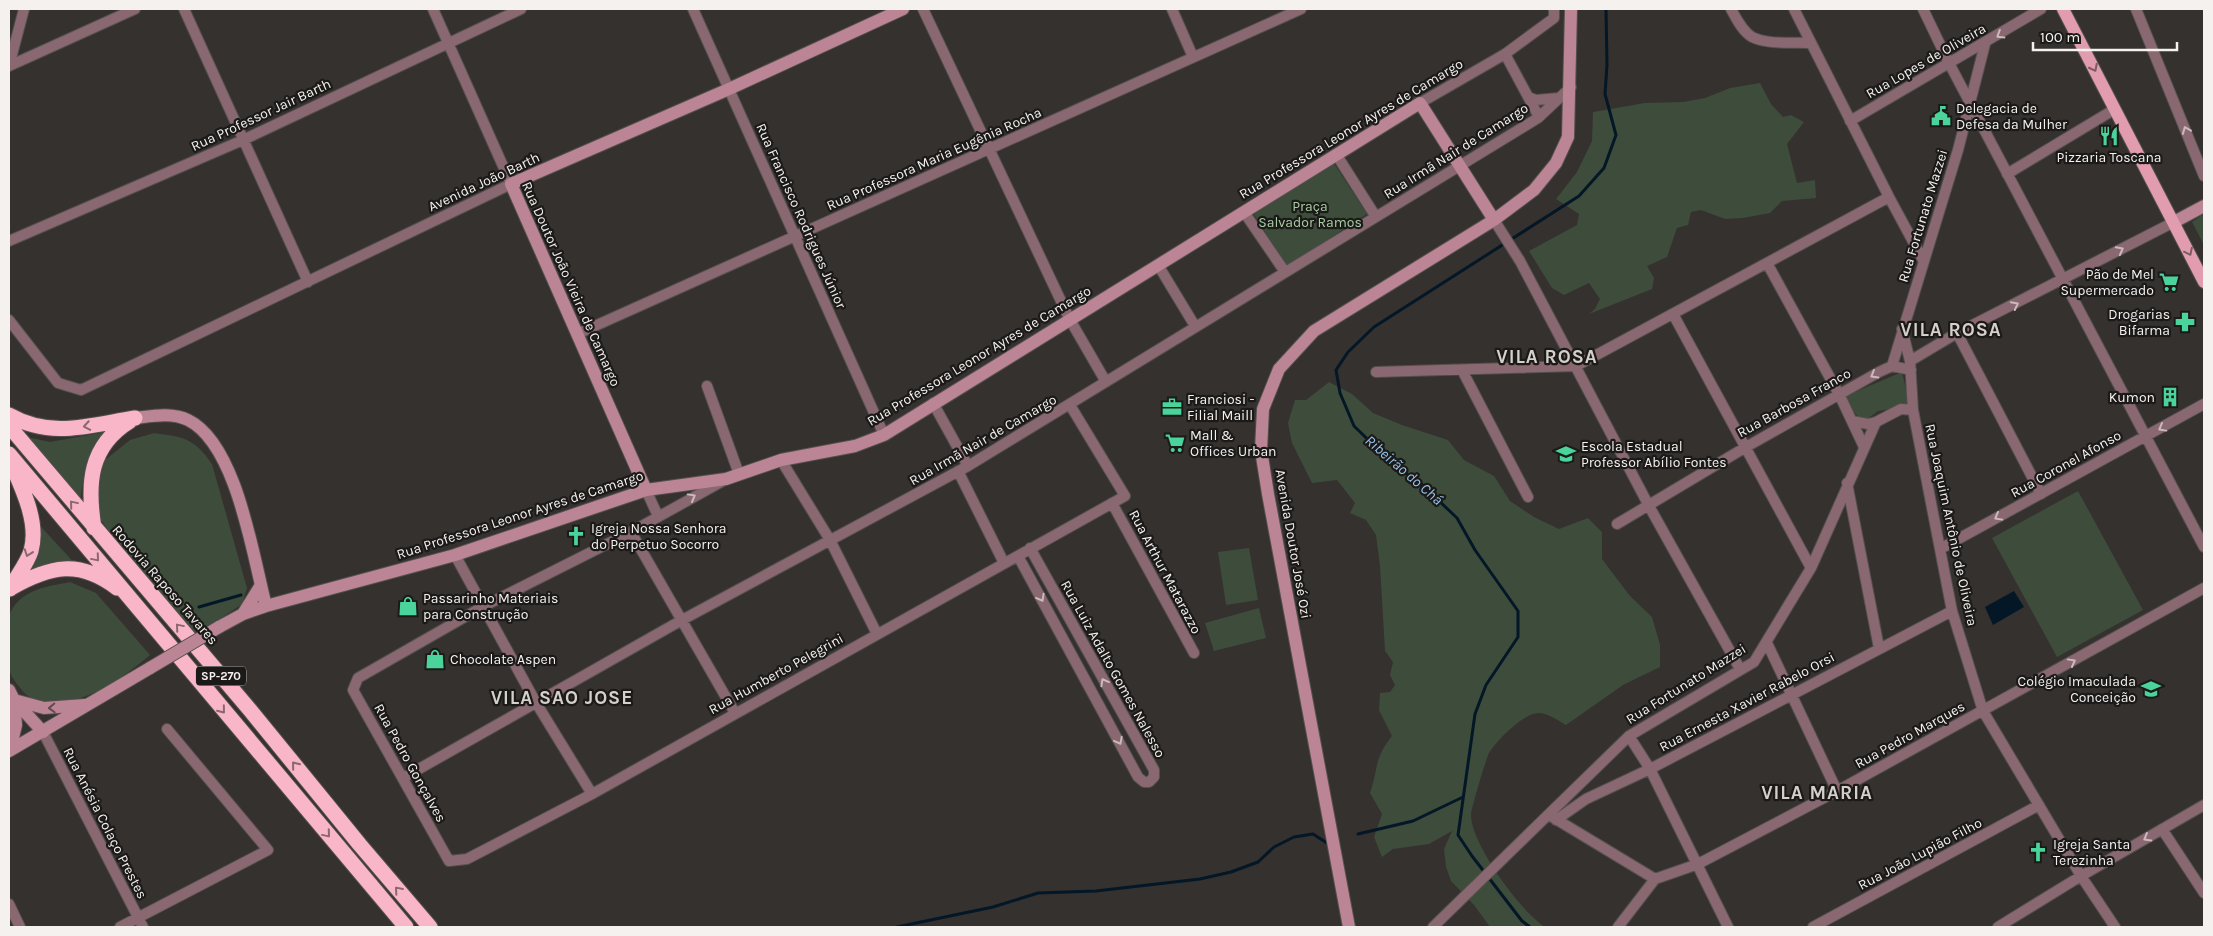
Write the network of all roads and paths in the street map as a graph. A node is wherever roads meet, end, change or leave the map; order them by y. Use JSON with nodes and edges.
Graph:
{"nodes":[{"id":1,"x":24,"y":9,"type":"edge"},
{"id":2,"x":135,"y":9,"type":"edge"},
{"id":3,"x":184,"y":9,"type":"edge"},
{"id":4,"x":433,"y":9,"type":"edge"},
{"id":5,"x":522,"y":9,"type":"edge"},
{"id":6,"x":693,"y":9,"type":"edge"},
{"id":7,"x":903,"y":9,"type":"edge"},
{"id":8,"x":924,"y":9,"type":"edge"},
{"id":9,"x":1172,"y":9,"type":"edge"},
{"id":10,"x":1301,"y":9,"type":"edge"},
{"id":11,"x":1572,"y":9,"type":"edge"},
{"id":12,"x":1731,"y":9,"type":"edge"},
{"id":13,"x":1794,"y":9,"type":"edge"},
{"id":14,"x":1923,"y":9,"type":"edge"},
{"id":15,"x":2041,"y":9,"type":"edge"},
{"id":16,"x":2063,"y":9,"type":"edge"},
{"id":17,"x":2136,"y":9,"type":"edge"},
{"id":18,"x":1287,"y":12,"type":"edge"},
{"id":19,"x":1554,"y":13,"type":"edge"},
{"id":20,"x":447,"y":42,"type":"junction"},
{"id":21,"x":1811,"y":43,"type":"junction"},
{"id":22,"x":1985,"y":44,"type":"junction"},
{"id":23,"x":1506,"y":54,"type":"junction"},
{"id":24,"x":1193,"y":57,"type":"junction"},
{"id":25,"x":1949,"y":64,"type":"junction"},
{"id":26,"x":9,"y":66,"type":"edge"},
{"id":27,"x":1571,"y":87,"type":"junction"},
{"id":28,"x":729,"y":89,"type":"junction"},
{"id":29,"x":1528,"y":97,"type":"junction"},
{"id":30,"x":1559,"y":98,"type":"junction"},
{"id":31,"x":1969,"y":100,"type":"junction"},
{"id":32,"x":1420,"y":103,"type":"junction"},
{"id":33,"x":2115,"y":109,"type":"junction"},
{"id":34,"x":1539,"y":117,"type":"junction"},
{"id":35,"x":1850,"y":121,"type":"junction"},
{"id":36,"x":243,"y":140,"type":"junction"},
{"id":37,"x":989,"y":149,"type":"junction"},
{"id":38,"x":1336,"y":154,"type":"junction"},
{"id":39,"x":1461,"y":166,"type":"junction"},
{"id":40,"x":2007,"y":174,"type":"junction"},
{"id":41,"x":2204,"y":176,"type":"edge"},
{"id":42,"x":511,"y":184,"type":"junction"},
{"id":43,"x":1889,"y":197,"type":"junction"},
{"id":44,"x":2204,"y":206,"type":"edge"},
{"id":45,"x":1244,"y":212,"type":"junction"},
{"id":46,"x":1376,"y":218,"type":"junction"},
{"id":47,"x":1494,"y":220,"type":"junction"},
{"id":48,"x":2174,"y":222,"type":"junction"},
{"id":49,"x":795,"y":236,"type":"junction"},
{"id":50,"x":9,"y":241,"type":"edge"},
{"id":51,"x":1923,"y":260,"type":"junction"},
{"id":52,"x":1767,"y":263,"type":"junction"},
{"id":53,"x":1158,"y":265,"type":"junction"},
{"id":54,"x":1285,"y":272,"type":"junction"},
{"id":55,"x":2063,"y":280,"type":"junction"},
{"id":56,"x":308,"y":282,"type":"junction"},
{"id":57,"x":2204,"y":282,"type":"edge"},
{"id":58,"x":1673,"y":314,"type":"junction"},
{"id":59,"x":1069,"y":318,"type":"junction"},
{"id":60,"x":9,"y":320,"type":"edge"},
{"id":61,"x":1195,"y":326,"type":"junction"},
{"id":62,"x":1902,"y":329,"type":"junction"},
{"id":63,"x":1957,"y":333,"type":"junction"},
{"id":64,"x":577,"y":334,"type":"junction"},
{"id":65,"x":1911,"y":365,"type":"junction"},
{"id":66,"x":1576,"y":366,"type":"junction"},
{"id":67,"x":1892,"y":366,"type":"junction"},
{"id":68,"x":1462,"y":370,"type":"junction"},
{"id":69,"x":1376,"y":372,"type":"dead end"},
{"id":70,"x":1106,"y":382,"type":"junction"},
{"id":71,"x":707,"y":386,"type":"dead end"},
{"id":72,"x":1840,"y":396,"type":"junction"},
{"id":73,"x":933,"y":403,"type":"junction"},
{"id":74,"x":2204,"y":404,"type":"edge"},
{"id":75,"x":1070,"y":406,"type":"junction"},
{"id":76,"x":1914,"y":410,"type":"junction"},
{"id":77,"x":9,"y":414,"type":"edge"},
{"id":78,"x":135,"y":418,"type":"junction"},
{"id":79,"x":1852,"y":422,"type":"junction"},
{"id":80,"x":1876,"y":422,"type":"junction"},
{"id":81,"x":9,"y":426,"type":"edge"},
{"id":82,"x":884,"y":434,"type":"junction"},
{"id":83,"x":2146,"y":436,"type":"junction"},
{"id":84,"x":1746,"y":447,"type":"junction"},
{"id":85,"x":1864,"y":447,"type":"junction"},
{"id":86,"x":9,"y":455,"type":"edge"},
{"id":87,"x":781,"y":460,"type":"junction"},
{"id":88,"x":968,"y":466,"type":"junction"},
{"id":89,"x":958,"y":471,"type":"junction"},
{"id":90,"x":739,"y":474,"type":"junction"},
{"id":91,"x":726,"y":479,"type":"junction"},
{"id":92,"x":1847,"y":483,"type":"junction"},
{"id":93,"x":646,"y":490,"type":"junction"},
{"id":94,"x":2041,"y":494,"type":"junction"},
{"id":95,"x":1528,"y":498,"type":"dead end"},
{"id":96,"x":1112,"y":503,"type":"junction"},
{"id":97,"x":1649,"y":506,"type":"junction"},
{"id":98,"x":658,"y":516,"type":"junction"},
{"id":99,"x":1617,"y":524,"type":"dead end"},
{"id":100,"x":94,"y":529,"type":"junction"},
{"id":101,"x":631,"y":532,"type":"junction"},
{"id":102,"x":830,"y":540,"type":"junction"},
{"id":103,"x":2204,"y":547,"type":"edge"},
{"id":104,"x":1030,"y":548,"type":"junction"},
{"id":105,"x":1940,"y":548,"type":"junction"},
{"id":106,"x":455,"y":555,"type":"junction"},
{"id":107,"x":1018,"y":556,"type":"junction"},
{"id":108,"x":1004,"y":563,"type":"junction"},
{"id":109,"x":1811,"y":568,"type":"junction"},
{"id":110,"x":261,"y":585,"type":"junction"},
{"id":111,"x":2204,"y":588,"type":"edge"},
{"id":112,"x":9,"y":590,"type":"edge"},
{"id":113,"x":129,"y":597,"type":"junction"},
{"id":114,"x":287,"y":600,"type":"junction"},
{"id":115,"x":266,"y":606,"type":"junction"},
{"id":116,"x":484,"y":606,"type":"junction"},
{"id":117,"x":1952,"y":611,"type":"junction"},
{"id":118,"x":243,"y":614,"type":"junction"},
{"id":119,"x":682,"y":620,"type":"junction"},
{"id":120,"x":1074,"y":627,"type":"junction"},
{"id":121,"x":877,"y":634,"type":"junction"},
{"id":122,"x":1061,"y":635,"type":"junction"},
{"id":123,"x":1767,"y":643,"type":"junction"},
{"id":124,"x":1879,"y":648,"type":"junction"},
{"id":125,"x":1194,"y":653,"type":"dead end"},
{"id":126,"x":1740,"y":669,"type":"junction"},
{"id":127,"x":12,"y":695,"type":"edge"},
{"id":128,"x":1791,"y":695,"type":"junction"},
{"id":129,"x":535,"y":701,"type":"junction"},
{"id":130,"x":1115,"y":702,"type":"junction"},
{"id":131,"x":91,"y":704,"type":"junction"},
{"id":132,"x":1102,"y":709,"type":"junction"},
{"id":133,"x":1983,"y":711,"type":"junction"},
{"id":134,"x":735,"y":712,"type":"junction"},
{"id":135,"x":167,"y":730,"type":"dead end"},
{"id":136,"x":43,"y":732,"type":"junction"},
{"id":137,"x":1629,"y":736,"type":"junction"},
{"id":138,"x":9,"y":751,"type":"edge"},
{"id":139,"x":1650,"y":769,"type":"junction"},
{"id":140,"x":403,"y":778,"type":"junction"},
{"id":141,"x":1837,"y":791,"type":"junction"},
{"id":142,"x":592,"y":794,"type":"junction"},
{"id":143,"x":2039,"y":805,"type":"junction"},
{"id":144,"x":2204,"y":805,"type":"edge"},
{"id":145,"x":1552,"y":817,"type":"junction"},
{"id":146,"x":2162,"y":829,"type":"junction"},
{"id":147,"x":449,"y":861,"type":"joint"},
{"id":148,"x":1698,"y":864,"type":"junction"},
{"id":149,"x":2081,"y":876,"type":"junction"},
{"id":150,"x":1654,"y":879,"type":"junction"},
{"id":151,"x":2204,"y":893,"type":"edge"},
{"id":152,"x":9,"y":904,"type":"edge"},
{"id":153,"x":138,"y":917,"type":"junction"},
{"id":154,"x":20,"y":927,"type":"edge"},
{"id":155,"x":120,"y":927,"type":"edge"},
{"id":156,"x":143,"y":927,"type":"edge"},
{"id":157,"x":406,"y":927,"type":"edge"},
{"id":158,"x":430,"y":927,"type":"edge"},
{"id":159,"x":1350,"y":927,"type":"edge"},
{"id":160,"x":1433,"y":927,"type":"edge"},
{"id":161,"x":1618,"y":927,"type":"edge"},
{"id":162,"x":1728,"y":927,"type":"edge"},
{"id":163,"x":1813,"y":927,"type":"edge"},
{"id":164,"x":1998,"y":927,"type":"edge"},
{"id":165,"x":2114,"y":927,"type":"edge"}],
"edges":[{"from":1,"to":26,"type":"street"},
{"from":2,"to":26,"type":"street"},
{"from":3,"to":36,"type":"street"},
{"from":4,"to":20,"type":"street","name":"Rua Doutor João Vieira de Camargo"},
{"from":5,"to":20,"type":"street","name":"Rua Professor Jair Barth"},
{"from":6,"to":28,"type":"street","name":"Rua Francisco Rodrigues Júnior"},
{"from":7,"to":28,"type":"main road","name":"Avenida João Barth"},
{"from":8,"to":37,"type":"street"},
{"from":9,"to":24,"type":"street"},
{"from":10,"to":18,"type":"street","name":"Rua Professora Maria Eugênia Rocha"},
{"from":11,"to":27,"type":"main road","name":"Avenida Doutor José Ozi"},
{"from":12,"to":21,"type":"street"},
{"from":13,"to":21,"type":"street"},
{"from":14,"to":25,"type":"street"},
{"from":15,"to":22,"type":"street","name":"Rua Lopes de Oliveira","one_way":true},
{"from":16,"to":33,"type":"main road","one_way":true},
{"from":41,"to":17,"type":"street","one_way":true},
{"from":18,"to":24,"type":"street","name":"Rua Professora Maria Eugênia Rocha"},
{"from":19,"to":23,"type":"street","name":"Rua Professora Leonor Ayres de Camargo"},
{"from":20,"to":36,"type":"street","name":"Rua Professor Jair Barth"},
{"from":20,"to":42,"type":"street","name":"Rua Doutor João Vieira de Camargo"},
{"from":21,"to":35,"type":"street"},
{"from":22,"to":25,"type":"street","name":"Rua Lopes de Oliveira"},
{"from":22,"to":31,"type":"street","name":"Rua Fortunato Mazzei"},
{"from":23,"to":29,"type":"street"},
{"from":23,"to":32,"type":"street","name":"Rua Professora Leonor Ayres de Camargo"},
{"from":24,"to":37,"type":"street","name":"Rua Professora Maria Eugênia Rocha"},
{"from":25,"to":31,"type":"street"},
{"from":25,"to":35,"type":"street","name":"Rua Lopes de Oliveira"},
{"from":27,"to":30,"type":"street","name":"Rua Irmã Nair de Camargo"},
{"from":27,"to":47,"type":"main road","name":"Avenida Doutor José Ozi"},
{"from":28,"to":42,"type":"main road","name":"Avenida João Barth"},
{"from":28,"to":49,"type":"street","name":"Rua Francisco Rodrigues Júnior"},
{"from":29,"to":30,"type":"street","name":"Rua Irmã Nair de Camargo"},
{"from":29,"to":34,"type":"street"},
{"from":30,"to":34,"type":"street","name":"Rua Irmã Nair de Camargo"},
{"from":31,"to":40,"type":"street"},
{"from":31,"to":51,"type":"street","name":"Rua Fortunato Mazzei"},
{"from":32,"to":38,"type":"main road","name":"Rua Professora Leonor Ayres de Camargo"},
{"from":32,"to":39,"type":"main road"},
{"from":33,"to":40,"type":"street"},
{"from":33,"to":48,"type":"main road"},
{"from":34,"to":39,"type":"street","name":"Rua Irmã Nair de Camargo"},
{"from":35,"to":43,"type":"street"},
{"from":36,"to":50,"type":"street","name":"Rua Professor Jair Barth"},
{"from":36,"to":56,"type":"street"},
{"from":37,"to":49,"type":"street","name":"Rua Professora Maria Eugênia Rocha"},
{"from":37,"to":59,"type":"street"},
{"from":38,"to":45,"type":"main road","name":"Rua Professora Leonor Ayres de Camargo"},
{"from":38,"to":46,"type":"street"},
{"from":39,"to":46,"type":"street","name":"Rua Irmã Nair de Camargo"},
{"from":39,"to":47,"type":"main road"},
{"from":40,"to":55,"type":"street"},
{"from":42,"to":56,"type":"street","name":"Avenida João Barth"},
{"from":42,"to":64,"type":"main road","name":"Rua Doutor João Vieira de Camargo"},
{"from":43,"to":51,"type":"street"},
{"from":43,"to":52,"type":"street"},
{"from":44,"to":48,"type":"main road"},
{"from":45,"to":53,"type":"main road","name":"Rua Professora Leonor Ayres de Camargo"},
{"from":45,"to":54,"type":"street"},
{"from":46,"to":54,"type":"street","name":"Rua Irmã Nair de Camargo"},
{"from":47,"to":66,"type":"street"},
{"from":47,"to":159,"type":"main road","name":"Avenida Doutor José Ozi"},
{"from":55,"to":48,"type":"street","one_way":true},
{"from":48,"to":57,"type":"main road","one_way":true},
{"from":49,"to":64,"type":"street","name":"Rua Professora Maria Eugênia Rocha"},
{"from":49,"to":82,"type":"street","name":"Rua Francisco Rodrigues Júnior"},
{"from":51,"to":62,"type":"street","name":"Rua Fortunato Mazzei"},
{"from":52,"to":58,"type":"street"},
{"from":52,"to":72,"type":"street"},
{"from":53,"to":59,"type":"main road","name":"Rua Professora Leonor Ayres de Camargo"},
{"from":53,"to":61,"type":"street"},
{"from":54,"to":61,"type":"street","name":"Rua Irmã Nair de Camargo"},
{"from":63,"to":55,"type":"street","one_way":true},
{"from":55,"to":83,"type":"street"},
{"from":56,"to":60,"type":"street","name":"Avenida João Barth"},
{"from":58,"to":66,"type":"street"},
{"from":58,"to":84,"type":"street"},
{"from":59,"to":70,"type":"street"},
{"from":59,"to":73,"type":"main road","name":"Rua Professora Leonor Ayres de Camargo"},
{"from":61,"to":70,"type":"street","name":"Rua Irmã Nair de Camargo"},
{"from":62,"to":65,"type":"street","name":"Rua Joaquim Antônio de Oliveira"},
{"from":62,"to":67,"type":"street","name":"Rua Fortunato Mazzei"},
{"from":63,"to":65,"type":"street"},
{"from":63,"to":94,"type":"street"},
{"from":64,"to":93,"type":"main road","name":"Rua Doutor João Vieira de Camargo"},
{"from":65,"to":67,"type":"street"},
{"from":65,"to":76,"type":"street","name":"Rua Joaquim Antônio de Oliveira"},
{"from":66,"to":68,"type":"street"},
{"from":66,"to":97,"type":"street"},
{"from":67,"to":72,"type":"street","name":"Rua Barbosa Franco","one_way":true},
{"from":68,"to":69,"type":"street"},
{"from":68,"to":95,"type":"street"},
{"from":70,"to":75,"type":"street","name":"Rua Irmã Nair de Camargo"},
{"from":71,"to":90,"type":"street"},
{"from":72,"to":79,"type":"street"},
{"from":72,"to":84,"type":"street","name":"Rua Barbosa Franco"},
{"from":73,"to":82,"type":"main road","name":"Rua Professora Leonor Ayres de Camargo"},
{"from":73,"to":88,"type":"street"},
{"from":74,"to":83,"type":"street","name":"Rua Coronel Afonso","one_way":true},
{"from":75,"to":88,"type":"street","name":"Rua Irmã Nair de Camargo"},
{"from":75,"to":96,"type":"street","name":"Rua Arthur Matarazzo"},
{"from":76,"to":80,"type":"street"},
{"from":76,"to":105,"type":"street","name":"Rua Joaquim Antônio de Oliveira"},
{"from":78,"to":77,"type":"highway","one_way":true},
{"from":78,"to":100,"type":"highway"},
{"from":78,"to":110,"type":"main road"},
{"from":79,"to":80,"type":"street"},
{"from":79,"to":85,"type":"street"},
{"from":80,"to":85,"type":"street","name":"Rua Fortunato Mazzei"},
{"from":100,"to":81,"type":"highway","name":"Rodovia Raposo Tavares","number":"SP-270","one_way":true},
{"from":82,"to":87,"type":"main road","name":"Rua Professora Leonor Ayres de Camargo"},
{"from":83,"to":94,"type":"street","name":"Rua Coronel Afonso"},
{"from":83,"to":103,"type":"street"},
{"from":84,"to":97,"type":"street","name":"Rua Barbosa Franco"},
{"from":84,"to":109,"type":"street"},
{"from":85,"to":92,"type":"street","name":"Rua Fortunato Mazzei"},
{"from":86,"to":112,"type":"highway","one_way":true},
{"from":86,"to":113,"type":"highway","number":"SP-270","one_way":true},
{"from":87,"to":90,"type":"main road","name":"Rua Professora Leonor Ayres de Camargo"},
{"from":87,"to":102,"type":"street"},
{"from":88,"to":89,"type":"street","name":"Rua Irmã Nair de Camargo"},
{"from":89,"to":102,"type":"street","name":"Rua Irmã Nair de Camargo"},
{"from":89,"to":108,"type":"street"},
{"from":90,"to":91,"type":"main road","name":"Rua Professora Leonor Ayres de Camargo"},
{"from":91,"to":93,"type":"main road","name":"Rua Professora Leonor Ayres de Camargo"},
{"from":98,"to":91,"type":"street","one_way":true},
{"from":92,"to":109,"type":"street","name":"Rua Fortunato Mazzei"},
{"from":92,"to":124,"type":"street"},
{"from":93,"to":98,"type":"street","name":"Rua Doutor João Vieira de Camargo"},
{"from":93,"to":106,"type":"main road","name":"Rua Professora Leonor Ayres de Camargo"},
{"from":94,"to":105,"type":"street","name":"Rua Coronel Afonso","one_way":true},
{"from":96,"to":104,"type":"street","name":"Rua Humberto Pelegrini"},
{"from":96,"to":125,"type":"street","name":"Rua Arthur Matarazzo"},
{"from":97,"to":99,"type":"street","name":"Rua Barbosa Franco"},
{"from":97,"to":126,"type":"street"},
{"from":98,"to":101,"type":"street"},
{"from":158,"to":100,"type":"highway","name":"Rodovia Raposo Tavares","number":"SP-270","one_way":true},
{"from":101,"to":116,"type":"street"},
{"from":101,"to":119,"type":"street"},
{"from":102,"to":119,"type":"street","name":"Rua Irmã Nair de Camargo"},
{"from":102,"to":121,"type":"street"},
{"from":104,"to":107,"type":"street","name":"Rua Humberto Pelegrini"},
{"from":104,"to":120,"type":"street","name":"Rua Luiz Adalto Gomes Nalesso"},
{"from":105,"to":117,"type":"street","name":"Rua Joaquim Antônio de Oliveira"},
{"from":106,"to":114,"type":"main road","name":"Rua Professora Leonor Ayres de Camargo"},
{"from":106,"to":116,"type":"street"},
{"from":107,"to":108,"type":"street","name":"Rua Humberto Pelegrini"},
{"from":107,"to":122,"type":"street","name":"Rua Luiz Adalto Gomes Nalesso","one_way":true},
{"from":108,"to":121,"type":"street","name":"Rua Humberto Pelegrini"},
{"from":109,"to":123,"type":"street","name":"Rua Fortunato Mazzei"},
{"from":110,"to":114,"type":"main road"},
{"from":110,"to":115,"type":"main road"},
{"from":110,"to":118,"type":"main road"},
{"from":133,"to":111,"type":"street","name":"Rua Pedro Marques","one_way":true},
{"from":112,"to":113,"type":"highway"},
{"from":113,"to":157,"type":"highway","number":"SP-270","one_way":true},
{"from":114,"to":115,"type":"main road","name":"Rua Professora Leonor Ayres de Camargo"},
{"from":115,"to":118,"type":"main road","name":"Rua Professora Leonor Ayres de Camargo"},
{"from":116,"to":129,"type":"street"},
{"from":116,"to":140,"type":"street","name":"Rua Pedro Gonçalves"},
{"from":117,"to":124,"type":"street","name":"Rua Ernesta Xavier Rabelo Orsi"},
{"from":117,"to":133,"type":"street","name":"Rua Joaquim Antônio de Oliveira"},
{"from":118,"to":131,"type":"main road","name":"Rua Professora Leonor Ayres de Camargo","bridge":true},
{"from":119,"to":129,"type":"street","name":"Rua Irmã Nair de Camargo"},
{"from":119,"to":134,"type":"street"},
{"from":120,"to":122,"type":"street"},
{"from":130,"to":120,"type":"street","name":"Rua Luiz Adalto Gomes Nalesso","one_way":true},
{"from":121,"to":134,"type":"street","name":"Rua Humberto Pelegrini"},
{"from":122,"to":132,"type":"street","name":"Rua Luiz Adalto Gomes Nalesso"},
{"from":123,"to":126,"type":"street","name":"Rua Fortunato Mazzei"},
{"from":123,"to":128,"type":"street"},
{"from":124,"to":128,"type":"street","name":"Rua Ernesta Xavier Rabelo Orsi"},
{"from":126,"to":137,"type":"street","name":"Rua Fortunato Mazzei"},
{"from":131,"to":127,"type":"main road","one_way":true},
{"from":127,"to":136,"type":"main road"},
{"from":127,"to":138,"type":"main road"},
{"from":128,"to":139,"type":"street","name":"Rua Ernesta Xavier Rabelo Orsi"},
{"from":128,"to":141,"type":"street"},
{"from":129,"to":140,"type":"street","name":"Rua Irmã Nair de Camargo"},
{"from":129,"to":142,"type":"street"},
{"from":130,"to":132,"type":"street"},
{"from":132,"to":130,"type":"street","name":"Rua Luiz Adalto Gomes Nalesso","one_way":true},
{"from":131,"to":136,"type":"main road","name":"Rua Professora Leonor Ayres de Camargo"},
{"from":133,"to":141,"type":"street","name":"Rua Pedro Marques"},
{"from":133,"to":143,"type":"street","name":"Rua Joaquim Antônio de Oliveira"},
{"from":134,"to":142,"type":"street","name":"Rua Humberto Pelegrini"},
{"from":135,"to":153,"type":"street"},
{"from":136,"to":138,"type":"main road","name":"Rua Professora Leonor Ayres de Camargo"},
{"from":136,"to":153,"type":"street","name":"Rua Anésia Colaço Prestes"},
{"from":137,"to":139,"type":"street"},
{"from":137,"to":145,"type":"street","name":"Rua Fortunato Mazzei"},
{"from":139,"to":145,"type":"street","name":"Rua Ernesta Xavier Rabelo Orsi"},
{"from":139,"to":148,"type":"street"},
{"from":140,"to":147,"type":"street","name":"Rua Pedro Gonçalves"},
{"from":141,"to":148,"type":"street","name":"Rua Pedro Marques"},
{"from":142,"to":147,"type":"street","name":"Rua Humberto Pelegrini"},
{"from":143,"to":149,"type":"street","name":"Rua Joaquim Antônio de Oliveira"},
{"from":143,"to":163,"type":"street","name":"Rua João Lupião Filho"},
{"from":144,"to":146,"type":"street"},
{"from":145,"to":150,"type":"street"},
{"from":145,"to":160,"type":"street","name":"Rua Fortunato Mazzei"},
{"from":146,"to":149,"type":"street","one_way":true},
{"from":146,"to":151,"type":"street"},
{"from":148,"to":150,"type":"street","name":"Rua Pedro Marques"},
{"from":148,"to":162,"type":"street"},
{"from":149,"to":164,"type":"street"},
{"from":149,"to":165,"type":"street","name":"Rua Joaquim Antônio de Oliveira"},
{"from":150,"to":161,"type":"street"},
{"from":152,"to":154,"type":"street"},
{"from":153,"to":155,"type":"street"},
{"from":153,"to":156,"type":"street","name":"Rua Anésia Colaço Prestes"}]}
